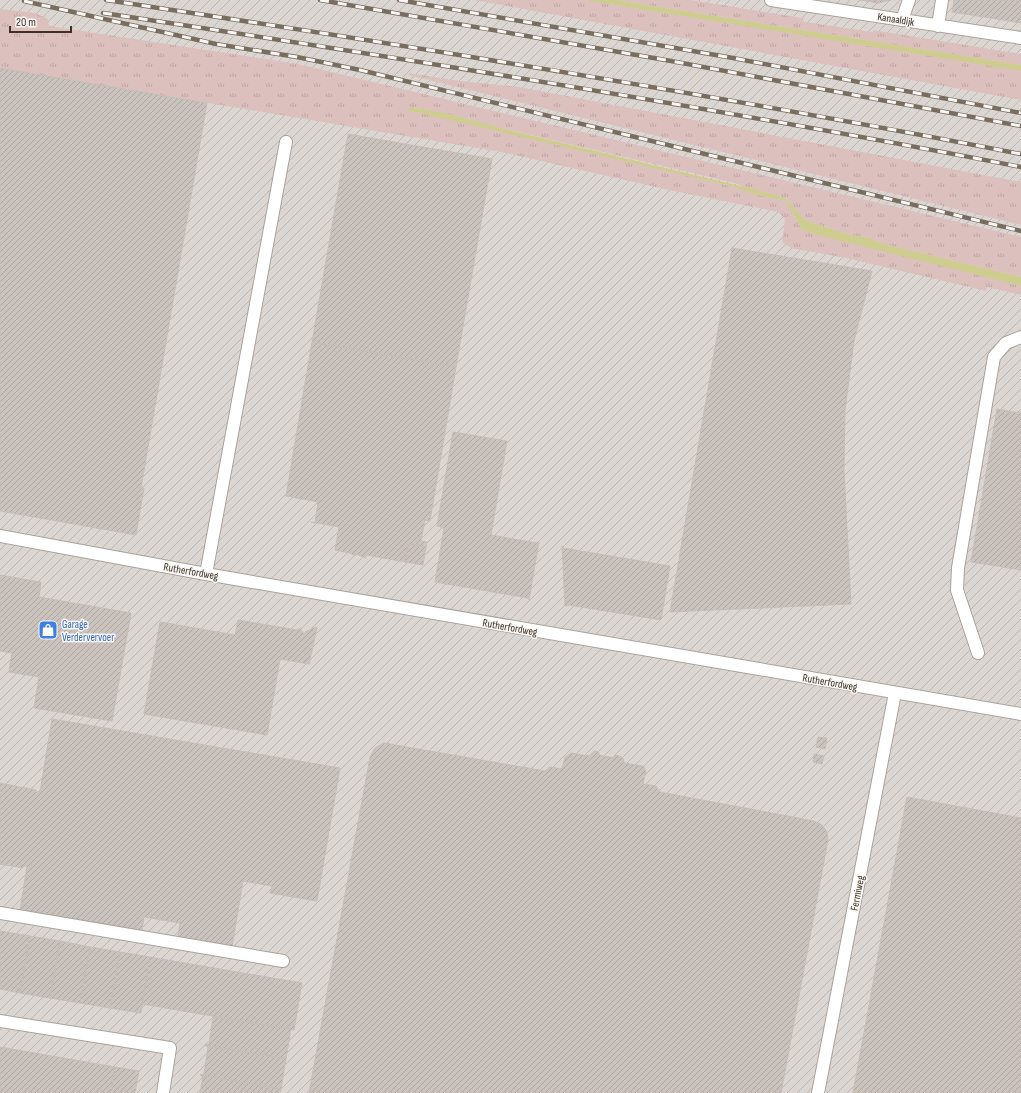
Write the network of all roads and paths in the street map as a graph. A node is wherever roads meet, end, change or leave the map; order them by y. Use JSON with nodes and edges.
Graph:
{"nodes":[{"id":1,"x":771,"y":0,"type":"edge"},
{"id":2,"x":909,"y":0,"type":"edge"},
{"id":3,"x":942,"y":0,"type":"edge"},
{"id":4,"x":902,"y":20,"type":"junction"},
{"id":5,"x":938,"y":26,"type":"junction"},
{"id":6,"x":1021,"y":38,"type":"edge"},
{"id":7,"x":286,"y":142,"type":"dead end"},
{"id":8,"x":1021,"y":337,"type":"edge"},
{"id":9,"x":0,"y":536,"type":"edge"},
{"id":10,"x":206,"y":574,"type":"junction"},
{"id":11,"x":978,"y":653,"type":"dead end"},
{"id":12,"x":895,"y":693,"type":"junction"},
{"id":13,"x":1021,"y":714,"type":"edge"},
{"id":14,"x":0,"y":914,"type":"edge"},
{"id":15,"x":284,"y":962,"type":"dead end"},
{"id":16,"x":0,"y":1021,"type":"edge"},
{"id":17,"x":163,"y":1093,"type":"edge"},
{"id":18,"x":818,"y":1093,"type":"edge"}],
"edges":[{"from":1,"to":4,"type":"street","name":"Kanaaldijk"},
{"from":2,"to":4,"type":"street"},
{"from":3,"to":5,"type":"street"},
{"from":4,"to":5,"type":"street","name":"Kanaaldijk"},
{"from":5,"to":6,"type":"street","name":"Kanaaldijk"},
{"from":7,"to":10,"type":"street"},
{"from":8,"to":11,"type":"street"},
{"from":9,"to":10,"type":"street","name":"Rutherfordweg"},
{"from":10,"to":12,"type":"street","name":"Rutherfordweg"},
{"from":12,"to":13,"type":"street","name":"Rutherfordweg"},
{"from":12,"to":18,"type":"street","name":"Fermiweg"},
{"from":14,"to":15,"type":"street"},
{"from":16,"to":17,"type":"street"}]}
